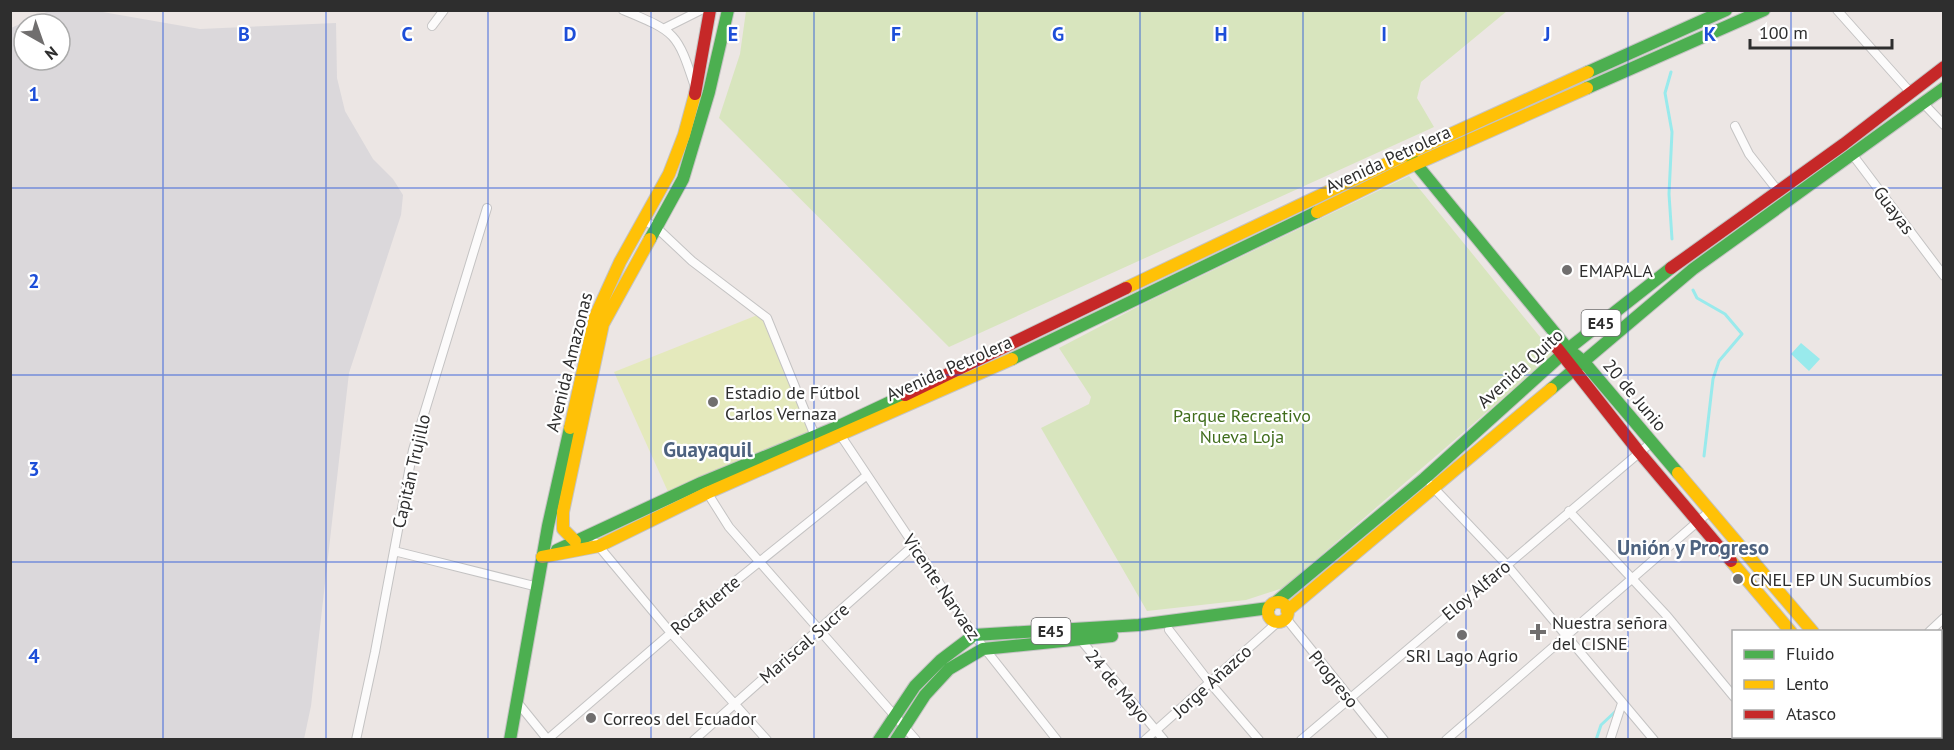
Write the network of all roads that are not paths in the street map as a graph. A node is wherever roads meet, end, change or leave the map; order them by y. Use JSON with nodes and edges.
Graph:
{"nodes":[{"id":1,"x":444,"y":10,"type":"edge"},
{"id":2,"x":623,"y":10,"type":"edge"},
{"id":3,"x":701,"y":10,"type":"edge"},
{"id":4,"x":710,"y":10,"type":"edge"},
{"id":5,"x":728,"y":10,"type":"edge"},
{"id":6,"x":1764,"y":10,"type":"edge"},
{"id":7,"x":1837,"y":10,"type":"edge"},
{"id":8,"x":1721,"y":11,"type":"edge"},
{"id":9,"x":432,"y":26,"type":"dead end"},
{"id":10,"x":1728,"y":27,"type":"junction"},
{"id":11,"x":665,"y":28,"type":"junction"},
{"id":12,"x":1944,"y":67,"type":"edge"},
{"id":13,"x":1944,"y":88,"type":"edge"},
{"id":14,"x":696,"y":90,"type":"junction"},
{"id":15,"x":1911,"y":93,"type":"junction"},
{"id":16,"x":1924,"y":104,"type":"junction"},
{"id":17,"x":1944,"y":125,"type":"edge"},
{"id":18,"x":1735,"y":126,"type":"dead end"},
{"id":19,"x":1844,"y":144,"type":"junction"},
{"id":20,"x":1405,"y":155,"type":"junction"},
{"id":21,"x":1854,"y":156,"type":"junction"},
{"id":22,"x":1412,"y":166,"type":"junction"},
{"id":23,"x":1778,"y":191,"type":"junction"},
{"id":24,"x":487,"y":208,"type":"dead end"},
{"id":25,"x":644,"y":220,"type":"junction"},
{"id":26,"x":658,"y":229,"type":"junction"},
{"id":27,"x":1944,"y":276,"type":"edge"},
{"id":28,"x":1565,"y":352,"type":"junction"},
{"id":29,"x":1579,"y":365,"type":"junction"},
{"id":30,"x":839,"y":432,"type":"junction"},
{"id":31,"x":815,"y":436,"type":"junction"},
{"id":32,"x":1652,"y":442,"type":"junction"},
{"id":33,"x":1639,"y":452,"type":"junction"},
{"id":34,"x":866,"y":476,"type":"junction"},
{"id":35,"x":1425,"y":478,"type":"junction"},
{"id":36,"x":704,"y":488,"type":"junction"},
{"id":37,"x":1434,"y":488,"type":"junction"},
{"id":38,"x":1569,"y":511,"type":"junction"},
{"id":39,"x":1710,"y":511,"type":"junction"},
{"id":40,"x":1696,"y":521,"type":"junction"},
{"id":41,"x":588,"y":535,"type":"junction"},
{"id":42,"x":575,"y":541,"type":"junction"},
{"id":43,"x":914,"y":545,"type":"junction"},
{"id":44,"x":599,"y":546,"type":"junction"},
{"id":45,"x":394,"y":552,"type":"junction"},
{"id":46,"x":542,"y":557,"type":"junction"},
{"id":47,"x":760,"y":561,"type":"junction"},
{"id":48,"x":1506,"y":564,"type":"junction"},
{"id":49,"x":1631,"y":579,"type":"junction"},
{"id":50,"x":538,"y":587,"type":"junction"},
{"id":51,"x":1278,"y":613,"type":"junction"},
{"id":52,"x":1944,"y":618,"type":"edge"},
{"id":53,"x":820,"y":629,"type":"junction"},
{"id":54,"x":1169,"y":630,"type":"junction"},
{"id":55,"x":1789,"y":630,"type":"edge"},
{"id":56,"x":1811,"y":630,"type":"edge"},
{"id":57,"x":1931,"y":630,"type":"edge"},
{"id":58,"x":671,"y":633,"type":"junction"},
{"id":59,"x":974,"y":635,"type":"junction"},
{"id":60,"x":1080,"y":635,"type":"junction"},
{"id":61,"x":1567,"y":636,"type":"junction"},
{"id":62,"x":983,"y":649,"type":"junction"},
{"id":63,"x":1210,"y":683,"type":"junction"},
{"id":64,"x":1732,"y":695,"type":"edge"},
{"id":65,"x":1349,"y":697,"type":"junction"},
{"id":66,"x":518,"y":703,"type":"junction"},
{"id":67,"x":736,"y":703,"type":"junction"},
{"id":68,"x":1623,"y":703,"type":"junction"},
{"id":69,"x":895,"y":718,"type":"junction"},
{"id":70,"x":905,"y":728,"type":"junction"},
{"id":71,"x":1156,"y":730,"type":"junction"},
{"id":72,"x":548,"y":739,"type":"edge"},
{"id":73,"x":356,"y":740,"type":"edge"},
{"id":74,"x":510,"y":740,"type":"edge"},
{"id":75,"x":694,"y":740,"type":"edge"},
{"id":76,"x":767,"y":740,"type":"edge"},
{"id":77,"x":879,"y":740,"type":"edge"},
{"id":78,"x":896,"y":740,"type":"edge"},
{"id":79,"x":916,"y":740,"type":"edge"},
{"id":80,"x":1057,"y":740,"type":"edge"},
{"id":81,"x":1145,"y":740,"type":"edge"},
{"id":82,"x":1164,"y":740,"type":"edge"},
{"id":83,"x":1259,"y":740,"type":"edge"},
{"id":84,"x":1301,"y":740,"type":"edge"},
{"id":85,"x":1384,"y":740,"type":"edge"},
{"id":86,"x":1446,"y":740,"type":"edge"},
{"id":87,"x":1610,"y":740,"type":"edge"},
{"id":88,"x":1654,"y":740,"type":"edge"}],
"edges":[{"from":1,"to":9,"type":"street"},
{"from":2,"to":11,"type":"street"},
{"from":3,"to":11,"type":"street"},
{"from":4,"to":14,"type":"main road","name":"Avenida Amazonas"},
{"from":5,"to":26,"type":"main road","name":"Avenida Amazonas"},
{"from":6,"to":10,"type":"main road","name":"Avenida Petrolera"},
{"from":7,"to":15,"type":"street"},
{"from":8,"to":10,"type":"main road"},
{"from":8,"to":20,"type":"main road","name":"Avenida Petrolera"},
{"from":10,"to":22,"type":"main road","name":"Avenida Petrolera"},
{"from":11,"to":14,"type":"street"},
{"from":12,"to":15,"type":"main road","name":"Avenida Quito","number":"E45"},
{"from":13,"to":16,"type":"main road","name":"Avenida Quito","number":"E45"},
{"from":14,"to":25,"type":"main road","name":"Avenida Amazonas"},
{"from":15,"to":19,"type":"main road","name":"Avenida Quito","number":"E45"},
{"from":16,"to":17,"type":"street"},
{"from":16,"to":21,"type":"main road","name":"Avenida Quito","number":"E45"},
{"from":18,"to":23,"type":"street"},
{"from":19,"to":21,"type":"street","name":"Guayas"},
{"from":19,"to":23,"type":"main road","name":"Avenida Quito","number":"E45"},
{"from":20,"to":22,"type":"main road","name":"20 de Junio"},
{"from":20,"to":30,"type":"main road","name":"Avenida Petrolera"},
{"from":21,"to":27,"type":"street","name":"Guayas"},
{"from":21,"to":29,"type":"main road","name":"Avenida Quito","number":"E45"},
{"from":22,"to":28,"type":"main road","name":"20 de Junio"},
{"from":22,"to":30,"type":"main road","name":"Avenida Petrolera"},
{"from":23,"to":28,"type":"main road","name":"Avenida Quito","number":"E45"},
{"from":24,"to":45,"type":"street","name":"Capitán Trujillo"},
{"from":25,"to":26,"type":"street"},
{"from":25,"to":46,"type":"main road","name":"Avenida Amazonas"},
{"from":26,"to":31,"type":"street"},
{"from":26,"to":42,"type":"main road","name":"Avenida Amazonas"},
{"from":28,"to":29,"type":"main road","name":"20 de Junio"},
{"from":28,"to":35,"type":"main road","name":"Avenida Quito","number":"E45"},
{"from":29,"to":32,"type":"main road","name":"20 de Junio"},
{"from":29,"to":33,"type":"main road","name":"20 de Junio"},
{"from":29,"to":37,"type":"main road","name":"Avenida Quito","number":"E45"},
{"from":30,"to":31,"type":"main road","name":"Avenida Petrolera"},
{"from":30,"to":34,"type":"street","name":"Vicente Narvaez"},
{"from":30,"to":36,"type":"main road","name":"Avenida Petrolera"},
{"from":31,"to":36,"type":"main road","name":"Avenida Petrolera"},
{"from":32,"to":33,"type":"street","name":"Eloy Alfaro"},
{"from":32,"to":39,"type":"main road","name":"20 de Junio"},
{"from":33,"to":38,"type":"street","name":"Eloy Alfaro"},
{"from":33,"to":40,"type":"main road","name":"20 de Junio"},
{"from":34,"to":43,"type":"street","name":"Vicente Narvaez"},
{"from":34,"to":47,"type":"street","name":"Rocafuerte"},
{"from":35,"to":37,"type":"street"},
{"from":35,"to":51,"type":"main road","name":"Avenida Quito","number":"E45"},
{"from":36,"to":41,"type":"main road","name":"Avenida Petrolera"},
{"from":36,"to":44,"type":"main road","name":"Avenida Petrolera"},
{"from":36,"to":47,"type":"street"},
{"from":37,"to":48,"type":"street"},
{"from":37,"to":51,"type":"main road","name":"Avenida Quito","number":"E45"},
{"from":38,"to":48,"type":"street","name":"Eloy Alfaro"},
{"from":38,"to":49,"type":"street"},
{"from":39,"to":40,"type":"street"},
{"from":39,"to":56,"type":"main road","name":"20 de Junio"},
{"from":40,"to":49,"type":"street"},
{"from":40,"to":55,"type":"main road","name":"20 de Junio"},
{"from":41,"to":42,"type":"main road","name":"Avenida Petrolera"},
{"from":41,"to":44,"type":"street"},
{"from":42,"to":46,"type":"main road","name":"Avenida Petrolera"},
{"from":43,"to":53,"type":"street","name":"Mariscal Sucre"},
{"from":43,"to":59,"type":"street","name":"Vicente Narvaez"},
{"from":44,"to":46,"type":"main road","name":"Avenida Petrolera"},
{"from":44,"to":58,"type":"street"},
{"from":45,"to":50,"type":"street"},
{"from":45,"to":73,"type":"street","name":"Capitán Trujillo"},
{"from":46,"to":50,"type":"main road","name":"Avenida Amazonas"},
{"from":47,"to":53,"type":"street"},
{"from":47,"to":58,"type":"street","name":"Rocafuerte"},
{"from":48,"to":61,"type":"street"},
{"from":48,"to":65,"type":"street","name":"Eloy Alfaro"},
{"from":49,"to":61,"type":"street"},
{"from":49,"to":64,"type":"street"},
{"from":50,"to":66,"type":"main road","name":"Avenida Amazonas"},
{"from":51,"to":54,"type":"main road","number":"E45"},
{"from":51,"to":60,"type":"main road","number":"E45"},
{"from":51,"to":63,"type":"street","name":"Jorge Añazco"},
{"from":51,"to":65,"type":"street","name":"Progreso"},
{"from":52,"to":57,"type":"street"},
{"from":53,"to":67,"type":"street","name":"Mariscal Sucre"},
{"from":53,"to":69,"type":"street"},
{"from":54,"to":60,"type":"main road","number":"E45"},
{"from":54,"to":63,"type":"street"},
{"from":58,"to":67,"type":"street"},
{"from":58,"to":72,"type":"street","name":"Rocafuerte"},
{"from":59,"to":60,"type":"main road","number":"E45"},
{"from":59,"to":62,"type":"street","name":"Vicente Narvaez"},
{"from":59,"to":69,"type":"main road"},
{"from":60,"to":62,"type":"main road","number":"E45"},
{"from":60,"to":71,"type":"street","name":"24 de Mayo"},
{"from":61,"to":68,"type":"street"},
{"from":61,"to":86,"type":"street"},
{"from":62,"to":70,"type":"main road","number":"E45"},
{"from":62,"to":80,"type":"street","name":"Vicente Narvaez"},
{"from":63,"to":71,"type":"street","name":"Jorge Añazco"},
{"from":63,"to":83,"type":"street"},
{"from":65,"to":84,"type":"street","name":"Eloy Alfaro"},
{"from":65,"to":85,"type":"street","name":"Progreso"},
{"from":66,"to":72,"type":"street"},
{"from":66,"to":74,"type":"main road","name":"Avenida Amazonas"},
{"from":67,"to":75,"type":"street","name":"Mariscal Sucre"},
{"from":67,"to":76,"type":"street"},
{"from":68,"to":87,"type":"street"},
{"from":68,"to":88,"type":"street"},
{"from":69,"to":70,"type":"street"},
{"from":69,"to":77,"type":"main road"},
{"from":70,"to":78,"type":"main road","number":"E45"},
{"from":70,"to":79,"type":"street"},
{"from":71,"to":81,"type":"street","name":"Jorge Añazco"},
{"from":71,"to":82,"type":"street","name":"24 de Mayo"}]}
